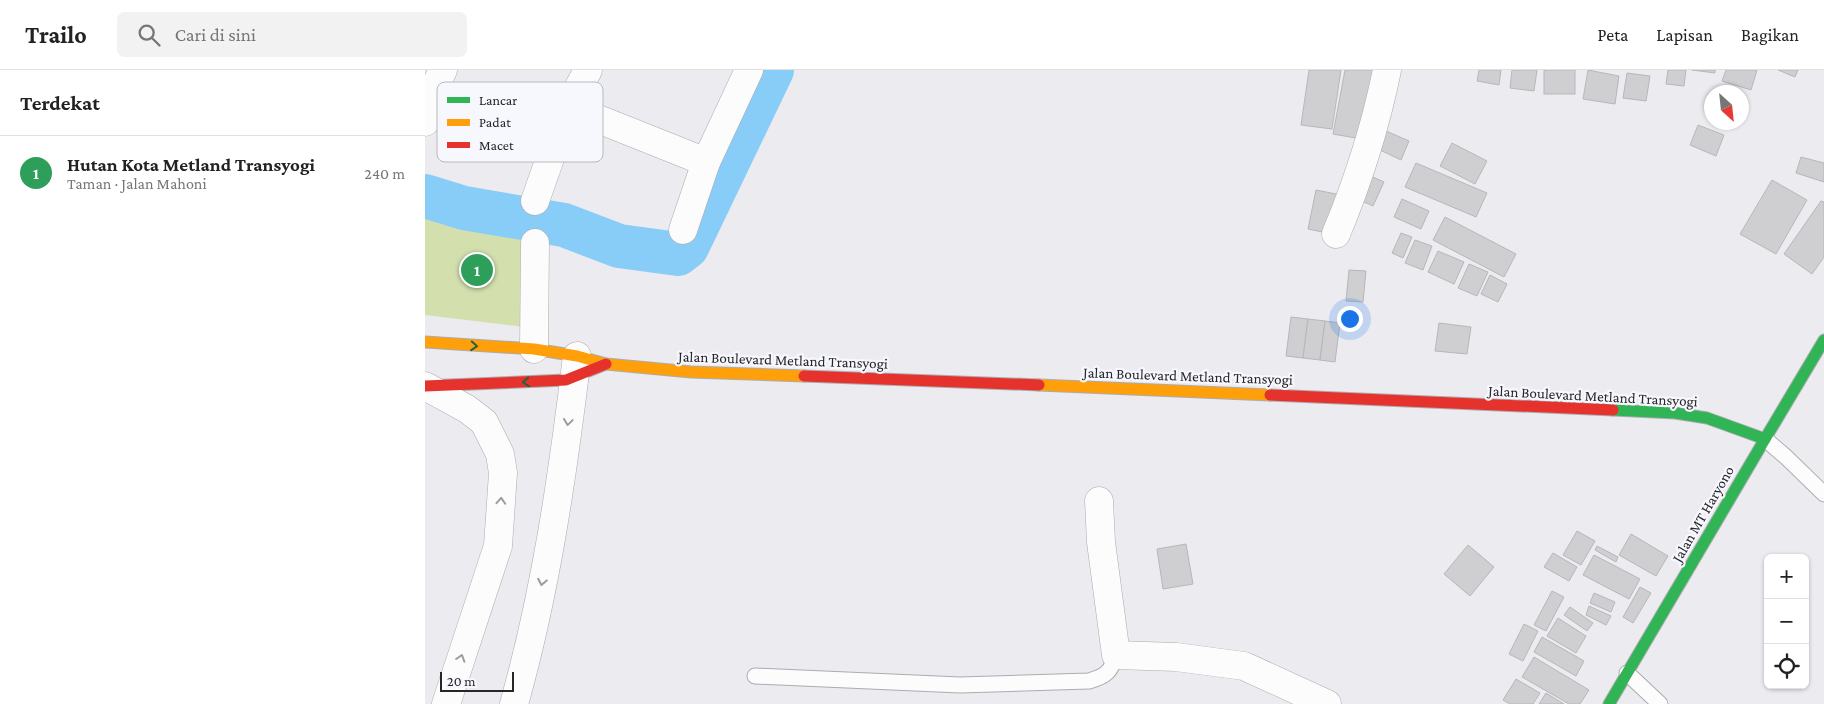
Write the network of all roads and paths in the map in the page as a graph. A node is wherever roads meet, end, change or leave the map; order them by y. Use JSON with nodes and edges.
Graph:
{"nodes":[{"id":1,"x":443,"y":70,"type":"edge"},
{"id":2,"x":588,"y":70,"type":"edge"},
{"id":3,"x":749,"y":70,"type":"edge"},
{"id":4,"x":1387,"y":70,"type":"edge"},
{"id":5,"x":437,"y":82,"type":"edge"},
{"id":6,"x":582,"y":82,"type":"edge"},
{"id":7,"x":437,"y":83,"type":"edge"},
{"id":8,"x":426,"y":106,"type":"edge"},
{"id":9,"x":603,"y":121,"type":"edge"},
{"id":10,"x":549,"y":162,"type":"edge"},
{"id":11,"x":706,"y":162,"type":"junction"},
{"id":12,"x":535,"y":201,"type":"dead end"},
{"id":13,"x":683,"y":230,"type":"dead end"},
{"id":14,"x":1336,"y":234,"type":"dead end"},
{"id":15,"x":535,"y":243,"type":"dead end"},
{"id":16,"x":1824,"y":340,"type":"edge"},
{"id":17,"x":425,"y":342,"type":"edge"},
{"id":18,"x":534,"y":349,"type":"junction"},
{"id":19,"x":606,"y":364,"type":"junction"},
{"id":20,"x":575,"y":367,"type":"junction"},
{"id":21,"x":425,"y":386,"type":"edge"},
{"id":22,"x":1765,"y":439,"type":"junction"},
{"id":23,"x":1824,"y":494,"type":"edge"},
{"id":24,"x":1099,"y":501,"type":"dead end"},
{"id":25,"x":1116,"y":655,"type":"junction"},
{"id":26,"x":1627,"y":673,"type":"junction"},
{"id":27,"x":755,"y":676,"type":"dead end"},
{"id":28,"x":446,"y":704,"type":"edge"},
{"id":29,"x":514,"y":704,"type":"edge"},
{"id":30,"x":1327,"y":704,"type":"edge"},
{"id":31,"x":1609,"y":704,"type":"edge"},
{"id":32,"x":1660,"y":704,"type":"edge"}],
"edges":[{"from":1,"to":5,"type":"street"},
{"from":2,"to":6,"type":"street"},
{"from":3,"to":11,"type":"street"},
{"from":4,"to":14,"type":"street"},
{"from":7,"to":8,"type":"street"},
{"from":9,"to":11,"type":"street"},
{"from":10,"to":12,"type":"street"},
{"from":11,"to":13,"type":"street"},
{"from":15,"to":18,"type":"street"},
{"from":16,"to":22,"type":"main road","name":"Jalan MT Haryono"},
{"from":17,"to":18,"type":"main road","one_way":true},
{"from":18,"to":20,"type":"main road"},
{"from":19,"to":20,"type":"main road","name":"Jalan Boulevard Metland Transyogi"},
{"from":19,"to":20,"type":"main road"},
{"from":19,"to":22,"type":"main road","name":"Jalan Boulevard Metland Transyogi"},
{"from":20,"to":21,"type":"main road","one_way":true},
{"from":20,"to":29,"type":"street","one_way":true},
{"from":28,"to":21,"type":"street","one_way":true},
{"from":22,"to":23,"type":"lane"},
{"from":22,"to":26,"type":"main road","name":"Jalan MT Haryono"},
{"from":24,"to":25,"type":"street"},
{"from":25,"to":27,"type":"lane"},
{"from":25,"to":30,"type":"street"},
{"from":26,"to":31,"type":"main road","name":"Jalan MT Haryono"},
{"from":26,"to":32,"type":"lane"}]}
